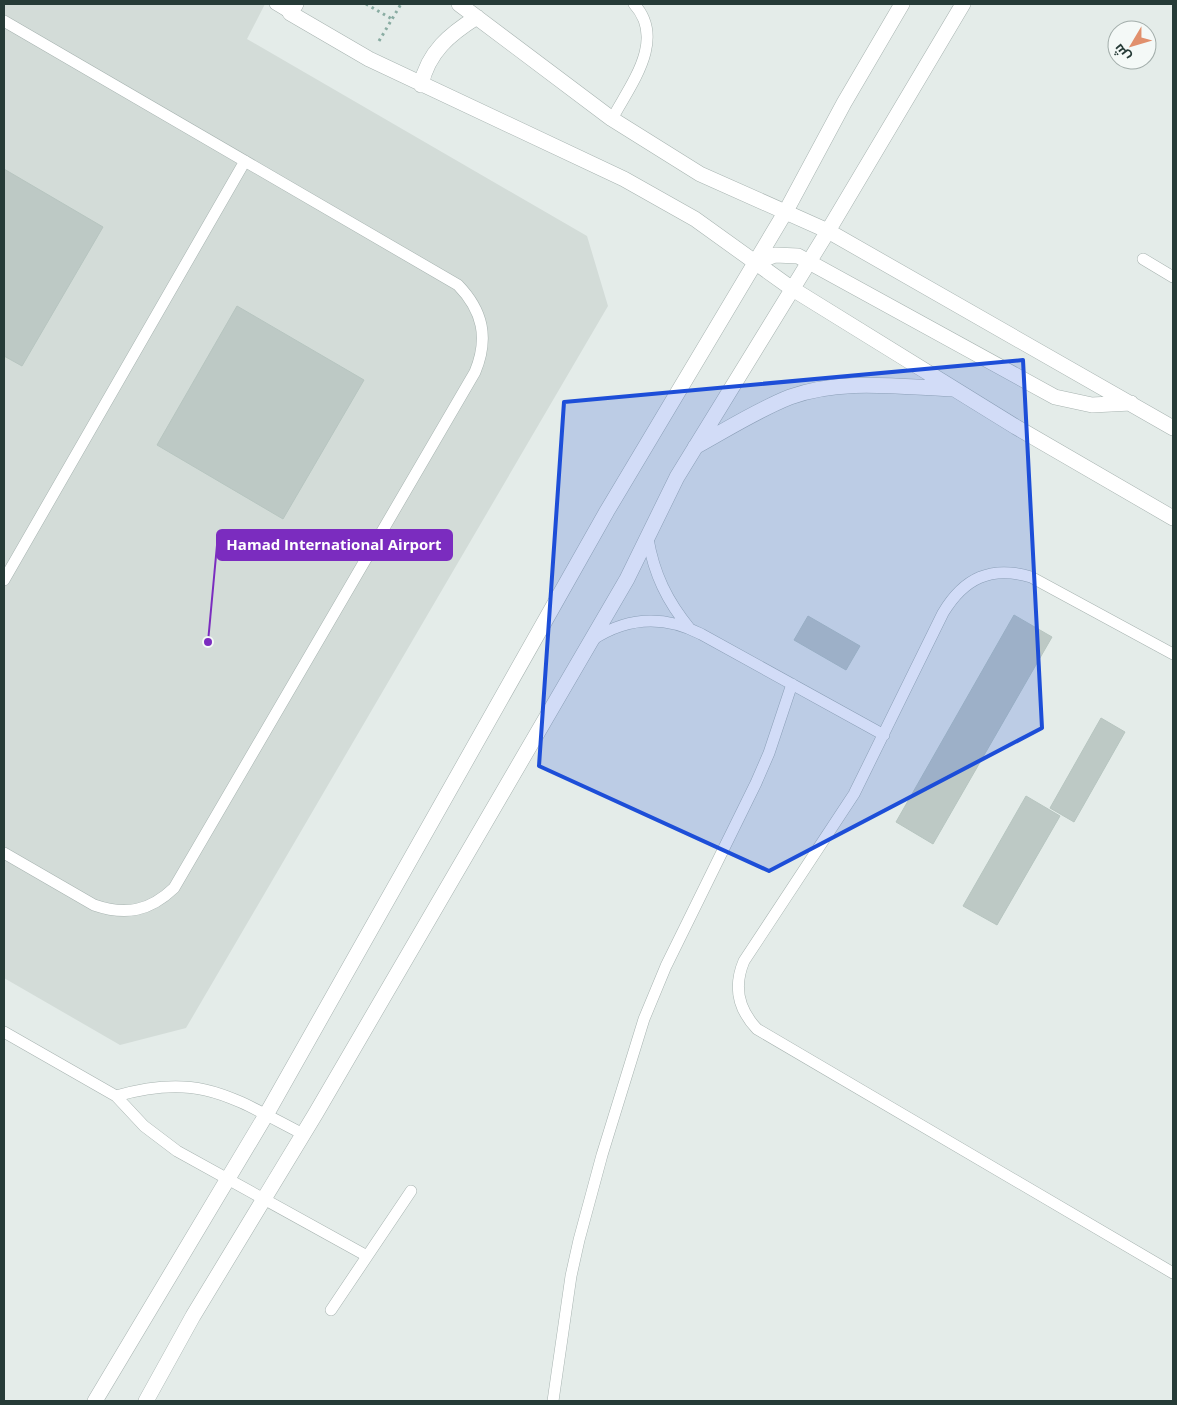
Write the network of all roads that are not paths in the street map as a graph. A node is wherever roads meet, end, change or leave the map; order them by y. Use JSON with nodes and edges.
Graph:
{"nodes":[{"id":1,"x":275,"y":4,"type":"edge"},
{"id":2,"x":459,"y":4,"type":"edge"},
{"id":3,"x":634,"y":4,"type":"edge"},
{"id":4,"x":902,"y":4,"type":"edge"},
{"id":5,"x":963,"y":4,"type":"edge"},
{"id":6,"x":293,"y":8,"type":"edge"},
{"id":7,"x":477,"y":17,"type":"junction"},
{"id":8,"x":4,"y":21,"type":"edge"},
{"id":9,"x":421,"y":85,"type":"junction"},
{"id":10,"x":612,"y":118,"type":"junction"},
{"id":11,"x":245,"y":161,"type":"junction"},
{"id":12,"x":786,"y":211,"type":"junction"},
{"id":13,"x":828,"y":231,"type":"junction"},
{"id":14,"x":1143,"y":259,"type":"dead end"},
{"id":15,"x":809,"y":260,"type":"junction"},
{"id":16,"x":754,"y":263,"type":"junction"},
{"id":17,"x":1173,"y":277,"type":"edge"},
{"id":18,"x":791,"y":288,"type":"junction"},
{"id":19,"x":954,"y":389,"type":"junction"},
{"id":20,"x":1131,"y":403,"type":"junction"},
{"id":21,"x":1173,"y":428,"type":"edge"},
{"id":22,"x":694,"y":448,"type":"junction"},
{"id":23,"x":1173,"y":518,"type":"edge"},
{"id":24,"x":648,"y":539,"type":"junction"},
{"id":25,"x":4,"y":580,"type":"edge"},
{"id":26,"x":690,"y":628,"type":"junction"},
{"id":27,"x":591,"y":641,"type":"junction"},
{"id":28,"x":1173,"y":654,"type":"edge"},
{"id":29,"x":792,"y":684,"type":"junction"},
{"id":30,"x":884,"y":735,"type":"junction"},
{"id":31,"x":4,"y":853,"type":"edge"},
{"id":32,"x":4,"y":1032,"type":"edge"},
{"id":33,"x":116,"y":1096,"type":"junction"},
{"id":34,"x":266,"y":1115,"type":"junction"},
{"id":35,"x":303,"y":1134,"type":"junction"},
{"id":36,"x":226,"y":1179,"type":"junction"},
{"id":37,"x":411,"y":1191,"type":"dead end"},
{"id":38,"x":264,"y":1199,"type":"junction"},
{"id":39,"x":367,"y":1256,"type":"junction"},
{"id":40,"x":1173,"y":1273,"type":"edge"},
{"id":41,"x":331,"y":1310,"type":"dead end"},
{"id":42,"x":95,"y":1401,"type":"edge"},
{"id":43,"x":146,"y":1401,"type":"edge"},
{"id":44,"x":553,"y":1401,"type":"edge"}],
"edges":[{"from":1,"to":6,"type":"lane"},
{"from":2,"to":7,"type":"street"},
{"from":3,"to":10,"type":"lane"},
{"from":4,"to":12,"type":"street"},
{"from":5,"to":13,"type":"street"},
{"from":6,"to":9,"type":"street"},
{"from":7,"to":9,"type":"street"},
{"from":7,"to":10,"type":"street"},
{"from":8,"to":11,"type":"lane"},
{"from":9,"to":16,"type":"street"},
{"from":10,"to":12,"type":"street"},
{"from":11,"to":25,"type":"lane"},
{"from":11,"to":31,"type":"lane"},
{"from":12,"to":13,"type":"street"},
{"from":12,"to":16,"type":"street"},
{"from":13,"to":15,"type":"street"},
{"from":13,"to":20,"type":"street"},
{"from":14,"to":17,"type":"lane"},
{"from":15,"to":16,"type":"street"},
{"from":15,"to":18,"type":"street"},
{"from":15,"to":20,"type":"street"},
{"from":16,"to":18,"type":"street"},
{"from":16,"to":34,"type":"street"},
{"from":18,"to":19,"type":"street"},
{"from":18,"to":22,"type":"street"},
{"from":19,"to":22,"type":"street"},
{"from":19,"to":23,"type":"street"},
{"from":20,"to":21,"type":"street"},
{"from":22,"to":24,"type":"street"},
{"from":24,"to":26,"type":"lane"},
{"from":24,"to":27,"type":"street"},
{"from":26,"to":27,"type":"lane"},
{"from":26,"to":29,"type":"lane"},
{"from":27,"to":35,"type":"street"},
{"from":28,"to":30,"type":"lane"},
{"from":29,"to":30,"type":"lane"},
{"from":29,"to":44,"type":"lane"},
{"from":30,"to":40,"type":"lane"},
{"from":32,"to":33,"type":"lane"},
{"from":33,"to":34,"type":"lane"},
{"from":33,"to":36,"type":"lane"},
{"from":34,"to":35,"type":"lane"},
{"from":34,"to":36,"type":"street"},
{"from":35,"to":38,"type":"street"},
{"from":36,"to":38,"type":"lane"},
{"from":36,"to":42,"type":"street"},
{"from":37,"to":39,"type":"lane"},
{"from":38,"to":39,"type":"lane"},
{"from":38,"to":43,"type":"street"},
{"from":39,"to":41,"type":"lane"}]}
